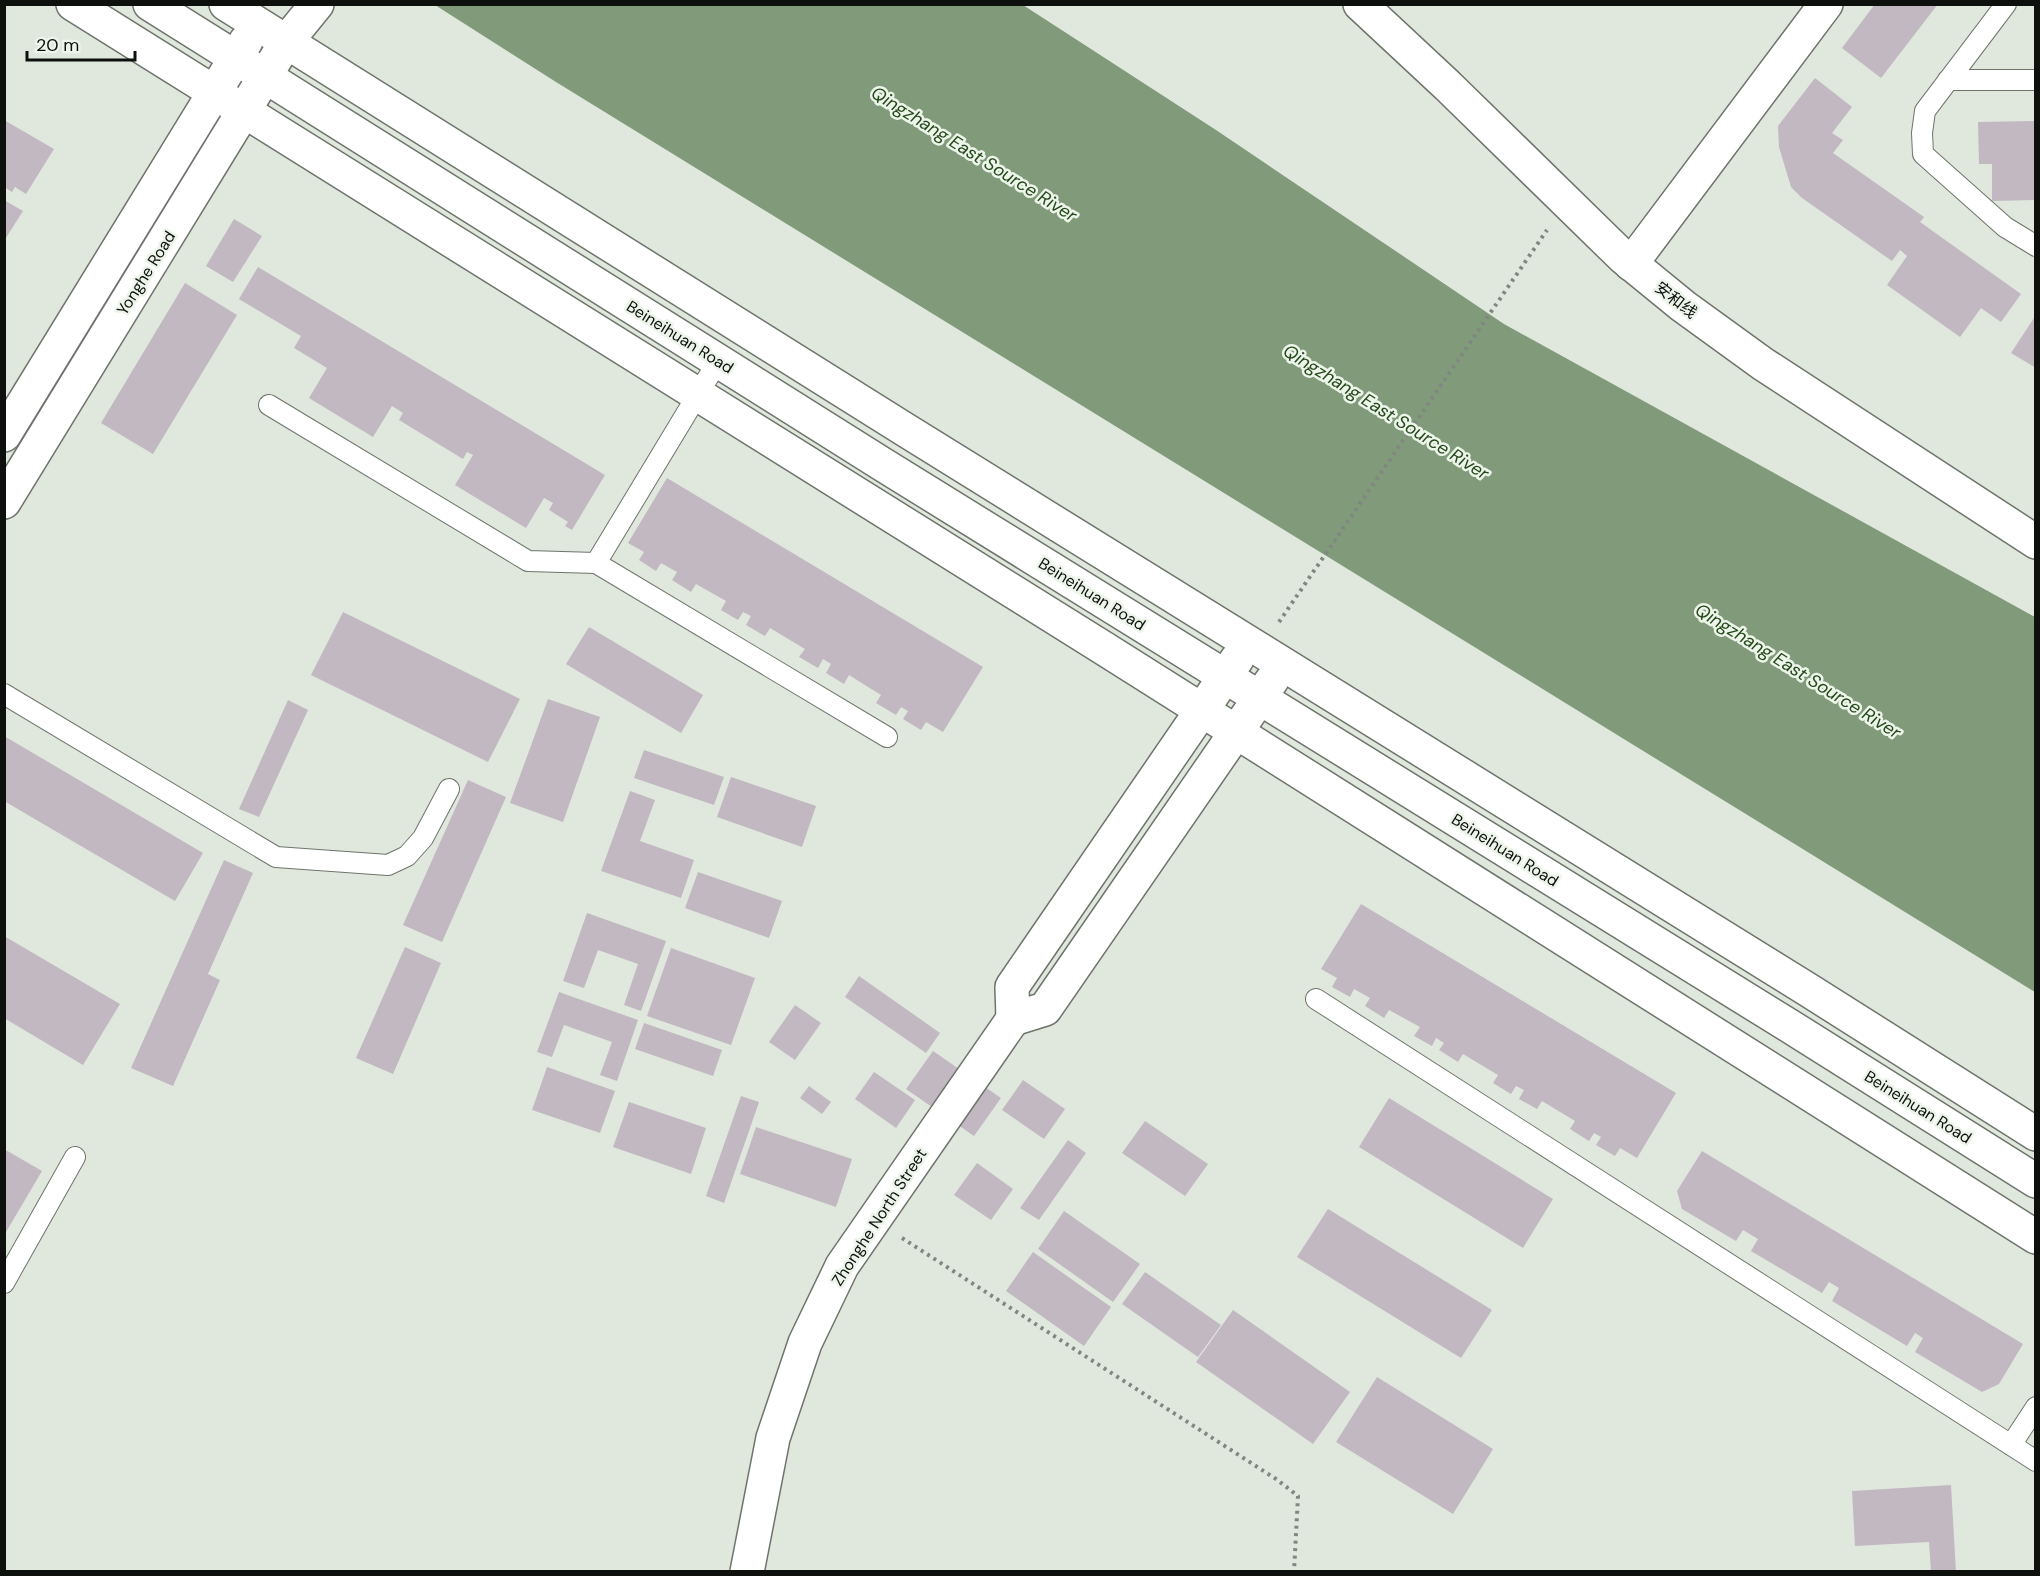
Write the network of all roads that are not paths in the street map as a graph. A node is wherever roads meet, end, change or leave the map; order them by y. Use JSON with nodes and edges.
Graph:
{"nodes":[{"id":1,"x":73,"y":4,"type":"edge"},
{"id":2,"x":150,"y":4,"type":"edge"},
{"id":3,"x":226,"y":4,"type":"edge"},
{"id":4,"x":317,"y":4,"type":"edge"},
{"id":5,"x":1360,"y":4,"type":"edge"},
{"id":6,"x":1826,"y":4,"type":"edge"},
{"id":7,"x":2006,"y":4,"type":"edge"},
{"id":8,"x":260,"y":14,"type":"edge"},
{"id":9,"x":286,"y":42,"type":"junction"},
{"id":10,"x":236,"y":58,"type":"junction"},
{"id":11,"x":265,"y":77,"type":"junction"},
{"id":12,"x":1948,"y":80,"type":"junction"},
{"id":13,"x":2036,"y":80,"type":"edge"},
{"id":14,"x":215,"y":93,"type":"junction"},
{"id":15,"x":244,"y":111,"type":"junction"},
{"id":16,"x":2036,"y":246,"type":"edge"},
{"id":17,"x":1631,"y":264,"type":"junction"},
{"id":18,"x":718,"y":361,"type":"junction"},
{"id":19,"x":698,"y":394,"type":"junction"},
{"id":20,"x":268,"y":405,"type":"dead end"},
{"id":21,"x":4,"y":435,"type":"edge"},
{"id":22,"x":4,"y":502,"type":"edge"},
{"id":23,"x":2036,"y":542,"type":"edge"},
{"id":24,"x":596,"y":562,"type":"junction"},
{"id":25,"x":1248,"y":643,"type":"junction"},
{"id":26,"x":1283,"y":664,"type":"junction"},
{"id":27,"x":1226,"y":676,"type":"junction"},
{"id":28,"x":4,"y":694,"type":"edge"},
{"id":29,"x":1260,"y":698,"type":"junction"},
{"id":30,"x":1203,"y":710,"type":"junction"},
{"id":31,"x":1236,"y":732,"type":"junction"},
{"id":32,"x":887,"y":737,"type":"dead end"},
{"id":33,"x":449,"y":789,"type":"dead end"},
{"id":34,"x":1316,"y":999,"type":"dead end"},
{"id":35,"x":1013,"y":1019,"type":"junction"},
{"id":36,"x":2036,"y":1134,"type":"edge"},
{"id":37,"x":75,"y":1157,"type":"dead end"},
{"id":38,"x":2036,"y":1182,"type":"edge"},
{"id":39,"x":2036,"y":1237,"type":"edge"},
{"id":40,"x":4,"y":1283,"type":"edge"},
{"id":41,"x":2036,"y":1407,"type":"edge"},
{"id":42,"x":2011,"y":1445,"type":"junction"},
{"id":43,"x":2036,"y":1461,"type":"edge"},
{"id":44,"x":747,"y":1572,"type":"edge"}],
"edges":[{"from":1,"to":14,"type":"main road"},
{"from":2,"to":10,"type":"main road","name":"Beineihuan Road"},
{"from":3,"to":8,"type":"main road"},
{"from":4,"to":9,"type":"main road","name":"Yonghe Road"},
{"from":5,"to":17,"type":"main road","name":"安和线"},
{"from":6,"to":17,"type":"main road"},
{"from":7,"to":12,"type":"lane"},
{"from":8,"to":9,"type":"main road"},
{"from":8,"to":10,"type":"main road"},
{"from":9,"to":11,"type":"main road","name":"Yonghe Road"},
{"from":9,"to":25,"type":"main road"},
{"from":10,"to":11,"type":"main road","name":"Beineihuan Road"},
{"from":10,"to":14,"type":"main road"},
{"from":11,"to":15,"type":"main road","name":"Yonghe Road"},
{"from":11,"to":18,"type":"main road","name":"Beineihuan Road"},
{"from":12,"to":13,"type":"lane"},
{"from":12,"to":16,"type":"lane"},
{"from":14,"to":15,"type":"main road"},
{"from":14,"to":21,"type":"main road"},
{"from":15,"to":19,"type":"main road"},
{"from":15,"to":22,"type":"main road","name":"Yonghe Road"},
{"from":17,"to":23,"type":"main road","name":"安和线"},
{"from":18,"to":19,"type":"lane"},
{"from":18,"to":27,"type":"main road","name":"Beineihuan Road"},
{"from":19,"to":24,"type":"lane"},
{"from":19,"to":30,"type":"main road"},
{"from":20,"to":24,"type":"lane"},
{"from":24,"to":32,"type":"lane"},
{"from":25,"to":26,"type":"main road"},
{"from":25,"to":27,"type":"main road"},
{"from":26,"to":29,"type":"main road"},
{"from":26,"to":36,"type":"main road"},
{"from":27,"to":29,"type":"main road","name":"Beineihuan Road"},
{"from":27,"to":30,"type":"main road"},
{"from":28,"to":33,"type":"lane"},
{"from":29,"to":31,"type":"main road"},
{"from":29,"to":38,"type":"main road","name":"Beineihuan Road"},
{"from":30,"to":31,"type":"main road"},
{"from":30,"to":35,"type":"main road"},
{"from":31,"to":35,"type":"main road"},
{"from":31,"to":39,"type":"main road"},
{"from":34,"to":42,"type":"lane"},
{"from":35,"to":44,"type":"main road","name":"Zhonghe North Street"},
{"from":37,"to":40,"type":"lane"},
{"from":41,"to":42,"type":"lane"},
{"from":42,"to":43,"type":"lane"}]}
